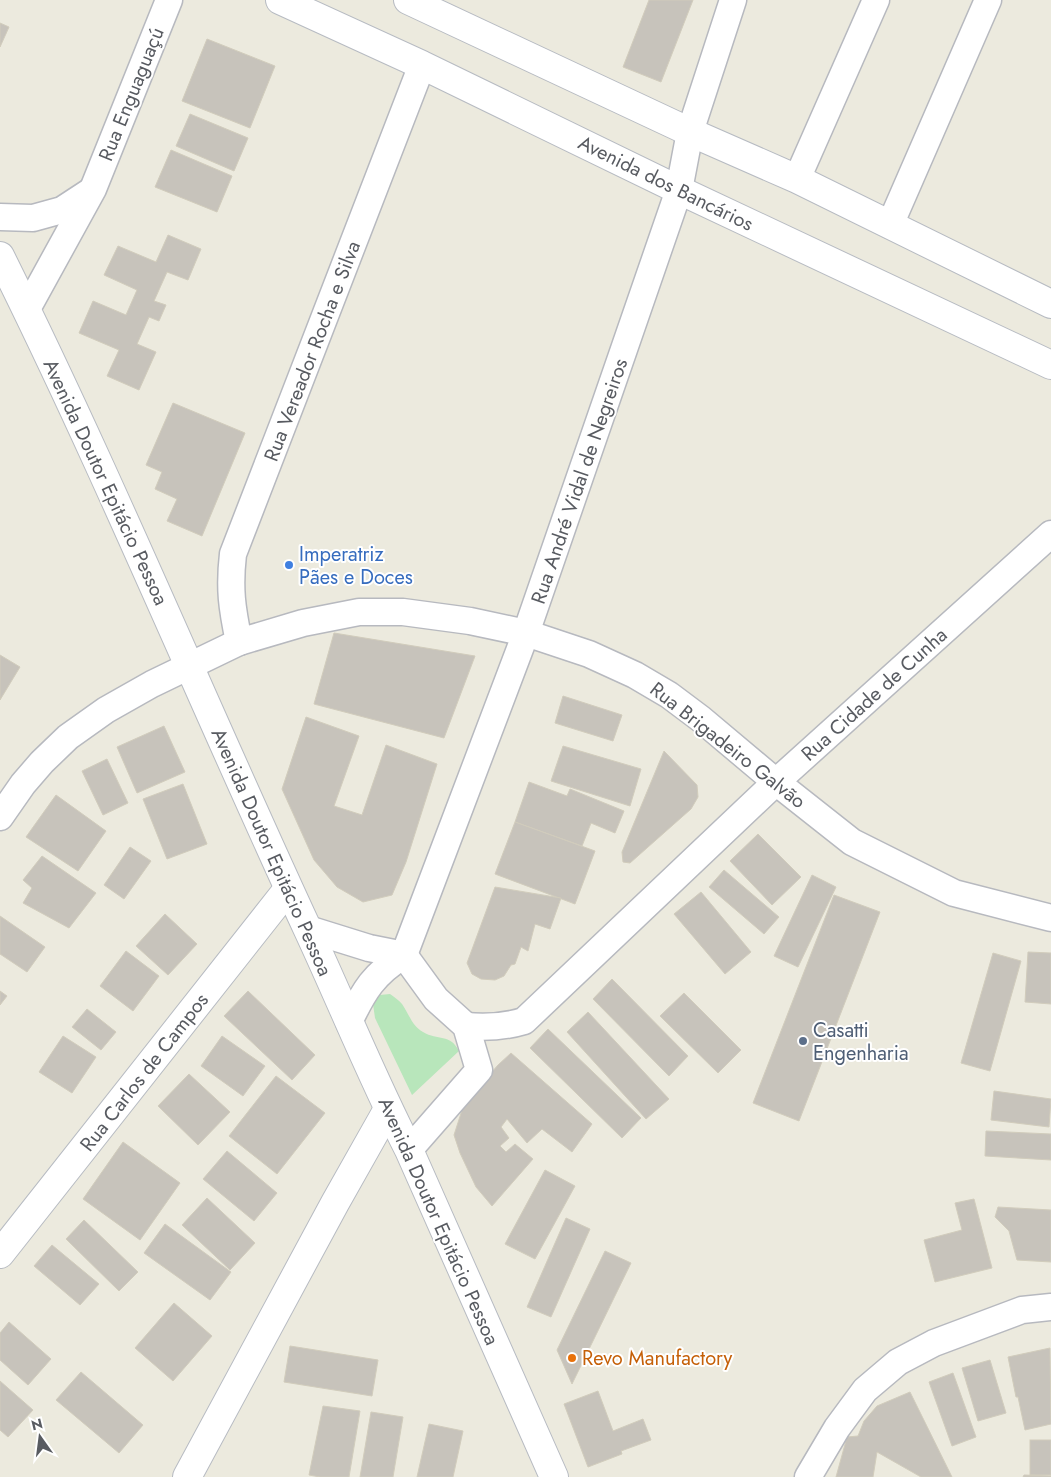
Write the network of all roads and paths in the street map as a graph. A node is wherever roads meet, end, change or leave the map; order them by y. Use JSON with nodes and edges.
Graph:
{"nodes":[{"id":1,"x":169,"y":0,"type":"edge"},
{"id":2,"x":280,"y":0,"type":"edge"},
{"id":3,"x":408,"y":0,"type":"edge"},
{"id":4,"x":733,"y":0,"type":"edge"},
{"id":5,"x":876,"y":0,"type":"edge"},
{"id":6,"x":988,"y":0,"type":"edge"},
{"id":7,"x":441,"y":7,"type":"edge"},
{"id":8,"x":422,"y":65,"type":"junction"},
{"id":9,"x":690,"y":132,"type":"junction"},
{"id":10,"x":797,"y":179,"type":"junction"},
{"id":11,"x":93,"y":189,"type":"junction"},
{"id":12,"x":680,"y":190,"type":"junction"},
{"id":13,"x":0,"y":217,"type":"edge"},
{"id":14,"x":890,"y":225,"type":"junction"},
{"id":15,"x":0,"y":256,"type":"edge"},
{"id":16,"x":1051,"y":304,"type":"edge"},
{"id":17,"x":26,"y":309,"type":"junction"},
{"id":18,"x":1051,"y":365,"type":"edge"},
{"id":19,"x":1051,"y":534,"type":"edge"},
{"id":20,"x":526,"y":633,"type":"junction"},
{"id":21,"x":239,"y":642,"type":"junction"},
{"id":22,"x":189,"y":666,"type":"junction"},
{"id":23,"x":776,"y":782,"type":"junction"},
{"id":24,"x":0,"y":817,"type":"edge"},
{"id":25,"x":288,"y":890,"type":"junction"},
{"id":26,"x":1051,"y":918,"type":"edge"},
{"id":27,"x":308,"y":929,"type":"junction"},
{"id":28,"x":404,"y":955,"type":"junction"},
{"id":29,"x":349,"y":1022,"type":"junction"},
{"id":30,"x":466,"y":1026,"type":"junction"},
{"id":31,"x":388,"y":1109,"type":"junction"},
{"id":32,"x":409,"y":1150,"type":"junction"},
{"id":33,"x":0,"y":1254,"type":"edge"},
{"id":34,"x":1051,"y":1307,"type":"edge"},
{"id":35,"x":541,"y":1449,"type":"junction"},
{"id":36,"x":187,"y":1477,"type":"edge"},
{"id":37,"x":544,"y":1477,"type":"edge"},
{"id":38,"x":554,"y":1477,"type":"edge"},
{"id":39,"x":808,"y":1477,"type":"edge"}],
"edges":[{"from":1,"to":11,"type":"street","name":"Rua Enguaguaçú"},
{"from":2,"to":8,"type":"main road","name":"Avenida dos Bancários"},
{"from":3,"to":7,"type":"main road"},
{"from":4,"to":9,"type":"street","name":"Rua André Vidal de Negreiros"},
{"from":5,"to":10,"type":"street"},
{"from":6,"to":14,"type":"street"},
{"from":7,"to":9,"type":"main road"},
{"from":8,"to":12,"type":"main road","name":"Avenida dos Bancários"},
{"from":8,"to":21,"type":"street","name":"Rua Vereador Rocha e Silva"},
{"from":9,"to":10,"type":"main road"},
{"from":9,"to":12,"type":"street","name":"Rua André Vidal de Negreiros"},
{"from":10,"to":14,"type":"main road"},
{"from":11,"to":13,"type":"street"},
{"from":11,"to":17,"type":"street","name":"Rua Enguaguaçú"},
{"from":12,"to":18,"type":"main road","name":"Avenida dos Bancários"},
{"from":12,"to":20,"type":"street","name":"Rua André Vidal de Negreiros"},
{"from":14,"to":16,"type":"main road"},
{"from":15,"to":17,"type":"main road","name":"Avenida Doutor Epitácio Pessoa"},
{"from":17,"to":22,"type":"main road","name":"Avenida Doutor Epitácio Pessoa"},
{"from":19,"to":23,"type":"street","name":"Rua Cidade de Cunha"},
{"from":20,"to":21,"type":"street","name":"Rua Brigadeiro Galvão"},
{"from":20,"to":23,"type":"street","name":"Rua Brigadeiro Galvão"},
{"from":20,"to":28,"type":"street","name":"Rua André Vidal de Negreiros"},
{"from":21,"to":22,"type":"street","name":"Rua Brigadeiro Galvão"},
{"from":22,"to":24,"type":"street","name":"Rua Brigadeiro Galvão"},
{"from":22,"to":25,"type":"main road","name":"Avenida Doutor Epitácio Pessoa"},
{"from":23,"to":26,"type":"street","name":"Rua Brigadeiro Galvão"},
{"from":23,"to":30,"type":"street","name":"Rua Cidade de Cunha"},
{"from":25,"to":27,"type":"main road","name":"Avenida Doutor Epitácio Pessoa"},
{"from":25,"to":33,"type":"main road","name":"Rua Carlos de Campos"},
{"from":27,"to":28,"type":"street"},
{"from":27,"to":29,"type":"main road","name":"Avenida Doutor Epitácio Pessoa"},
{"from":28,"to":29,"type":"street"},
{"from":28,"to":30,"type":"street"},
{"from":29,"to":31,"type":"main road","name":"Avenida Doutor Epitácio Pessoa"},
{"from":30,"to":32,"type":"street"},
{"from":31,"to":32,"type":"main road","name":"Avenida Doutor Epitácio Pessoa"},
{"from":31,"to":36,"type":"main road"},
{"from":32,"to":35,"type":"main road","name":"Avenida Doutor Epitácio Pessoa"},
{"from":34,"to":39,"type":"street"},
{"from":35,"to":37,"type":"main road","name":"Avenida Doutor Epitácio Pessoa"},
{"from":35,"to":38,"type":"main road","name":"Avenida Doutor Epitácio Pessoa"}]}
